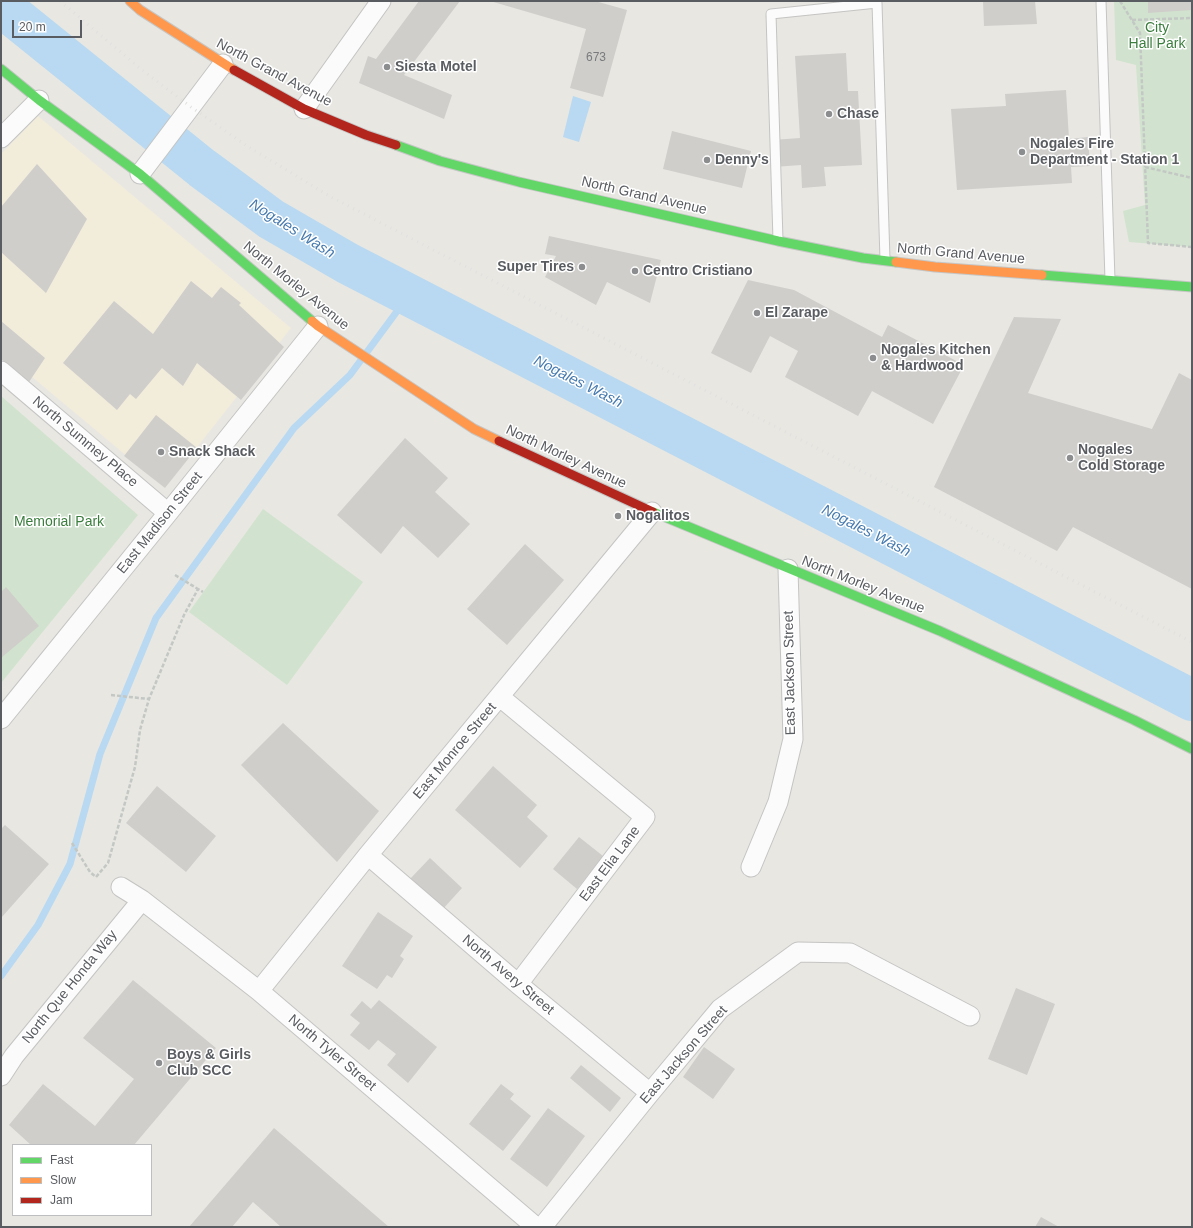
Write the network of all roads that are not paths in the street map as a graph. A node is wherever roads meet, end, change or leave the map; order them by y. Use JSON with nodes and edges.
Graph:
{"nodes":[{"id":1,"x":130,"y":1,"type":"edge"},
{"id":2,"x":381,"y":1,"type":"edge"},
{"id":3,"x":1101,"y":1,"type":"edge"},
{"id":4,"x":223,"y":64,"type":"junction"},
{"id":5,"x":1,"y":68,"type":"edge"},
{"id":6,"x":39,"y":100,"type":"junction"},
{"id":7,"x":304,"y":109,"type":"junction"},
{"id":8,"x":1,"y":138,"type":"edge"},
{"id":9,"x":140,"y":174,"type":"junction"},
{"id":10,"x":778,"y":241,"type":"junction"},
{"id":11,"x":885,"y":260,"type":"junction"},
{"id":12,"x":1110,"y":280,"type":"junction"},
{"id":13,"x":1192,"y":287,"type":"edge"},
{"id":14,"x":318,"y":326,"type":"junction"},
{"id":15,"x":1,"y":371,"type":"edge"},
{"id":16,"x":652,"y":512,"type":"junction"},
{"id":17,"x":168,"y":513,"type":"junction"},
{"id":18,"x":788,"y":569,"type":"junction"},
{"id":19,"x":500,"y":697,"type":"junction"},
{"id":20,"x":1,"y":719,"type":"edge"},
{"id":21,"x":1192,"y":749,"type":"edge"},
{"id":22,"x":368,"y":856,"type":"junction"},
{"id":23,"x":751,"y":867,"type":"dead end"},
{"id":24,"x":121,"y":887,"type":"dead end"},
{"id":25,"x":142,"y":900,"type":"junction"},
{"id":26,"x":518,"y":984,"type":"junction"},
{"id":27,"x":259,"y":991,"type":"junction"},
{"id":28,"x":970,"y":1016,"type":"dead end"},
{"id":29,"x":1,"y":1076,"type":"edge"},
{"id":30,"x":650,"y":1093,"type":"junction"},
{"id":31,"x":536,"y":1227,"type":"edge"},
{"id":32,"x":542,"y":1227,"type":"edge"}],
"edges":[{"from":1,"to":4,"type":"street","name":"North Grand Avenue"},
{"from":2,"to":7,"type":"street"},
{"from":3,"to":12,"type":"lane"},
{"from":4,"to":7,"type":"street","name":"North Grand Avenue"},
{"from":4,"to":9,"type":"street"},
{"from":5,"to":6,"type":"street","name":"North Morley Avenue"},
{"from":6,"to":8,"type":"street"},
{"from":6,"to":9,"type":"street","name":"North Morley Avenue"},
{"from":7,"to":10,"type":"street","name":"North Grand Avenue"},
{"from":9,"to":14,"type":"street","name":"North Morley Avenue"},
{"from":10,"to":11,"type":"street","name":"North Grand Avenue"},
{"from":10,"to":11,"type":"lane"},
{"from":11,"to":12,"type":"street","name":"North Grand Avenue"},
{"from":12,"to":13,"type":"street","name":"North Grand Avenue"},
{"from":14,"to":16,"type":"street","name":"North Morley Avenue"},
{"from":14,"to":17,"type":"street","name":"East Madison Street"},
{"from":15,"to":17,"type":"street","name":"North Summey Place"},
{"from":16,"to":18,"type":"street","name":"North Morley Avenue"},
{"from":16,"to":19,"type":"street","name":"East Monroe Street"},
{"from":17,"to":20,"type":"street","name":"East Madison Street"},
{"from":18,"to":21,"type":"street","name":"North Morley Avenue"},
{"from":18,"to":23,"type":"street","name":"East Jackson Street"},
{"from":19,"to":22,"type":"street","name":"East Monroe Street"},
{"from":19,"to":26,"type":"street","name":"East Elia Lane"},
{"from":22,"to":26,"type":"street","name":"North Avery Street"},
{"from":22,"to":27,"type":"street","name":"East Monroe Street"},
{"from":24,"to":25,"type":"street","name":"North Tyler Street"},
{"from":25,"to":27,"type":"street","name":"North Tyler Street"},
{"from":25,"to":29,"type":"street","name":"North Que Honda Way"},
{"from":26,"to":30,"type":"street","name":"North Avery Street"},
{"from":27,"to":31,"type":"street","name":"North Tyler Street"},
{"from":28,"to":30,"type":"street","name":"East Jackson Street"},
{"from":30,"to":32,"type":"street","name":"East Jackson Street"}]}
